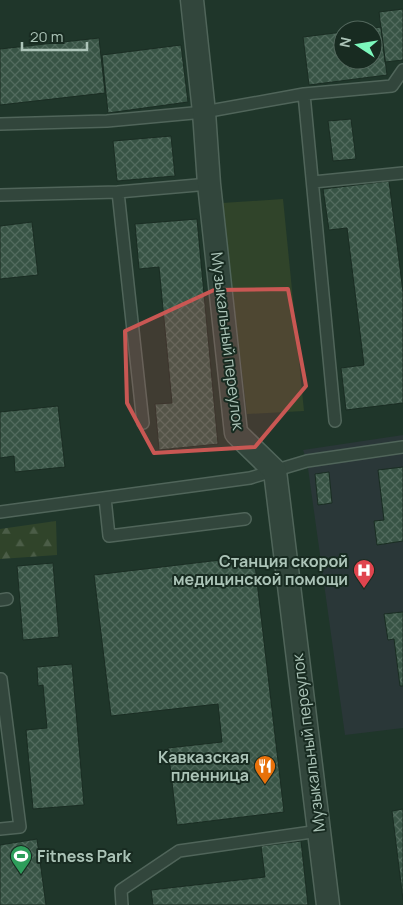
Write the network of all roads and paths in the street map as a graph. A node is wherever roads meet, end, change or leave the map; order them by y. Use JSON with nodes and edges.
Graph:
{"nodes":[{"id":1,"x":192,"y":0,"type":"edge"},
{"id":2,"x":403,"y":70,"type":"edge"},
{"id":3,"x":304,"y":94,"type":"junction"},
{"id":4,"x":204,"y":112,"type":"junction"},
{"id":5,"x":0,"y":124,"type":"edge"},
{"id":6,"x":403,"y":173,"type":"edge"},
{"id":7,"x":313,"y":182,"type":"junction"},
{"id":8,"x":209,"y":184,"type":"junction"},
{"id":9,"x":118,"y":192,"type":"junction"},
{"id":10,"x":0,"y":195,"type":"edge"},
{"id":11,"x":335,"y":421,"type":"dead end"},
{"id":12,"x":143,"y":423,"type":"dead end"},
{"id":13,"x":403,"y":447,"type":"edge"},
{"id":14,"x":275,"y":471,"type":"junction"},
{"id":15,"x":104,"y":498,"type":"junction"},
{"id":16,"x":0,"y":512,"type":"edge"},
{"id":17,"x":245,"y":519,"type":"dead end"},
{"id":18,"x":1,"y":680,"type":"dead end"},
{"id":19,"x":0,"y":829,"type":"edge"},
{"id":20,"x":319,"y":831,"type":"junction"},
{"id":21,"x":122,"y":905,"type":"edge"},
{"id":22,"x":328,"y":905,"type":"edge"}],
"edges":[{"from":1,"to":4,"type":"street","name":"Музыкальный переулок"},
{"from":2,"to":3,"type":"lane"},
{"from":3,"to":4,"type":"lane"},
{"from":3,"to":7,"type":"lane"},
{"from":4,"to":5,"type":"lane"},
{"from":4,"to":8,"type":"street","name":"Музыкальный переулок"},
{"from":6,"to":7,"type":"lane"},
{"from":7,"to":11,"type":"lane"},
{"from":8,"to":9,"type":"lane"},
{"from":8,"to":14,"type":"street","name":"Музыкальный переулок"},
{"from":9,"to":10,"type":"lane"},
{"from":9,"to":12,"type":"lane"},
{"from":13,"to":14,"type":"lane"},
{"from":14,"to":15,"type":"lane"},
{"from":14,"to":20,"type":"street","name":"Музыкальный переулок"},
{"from":15,"to":16,"type":"lane"},
{"from":15,"to":17,"type":"lane"},
{"from":18,"to":19,"type":"lane"},
{"from":20,"to":21,"type":"lane"},
{"from":20,"to":22,"type":"street","name":"Музыкальный переулок"}]}
